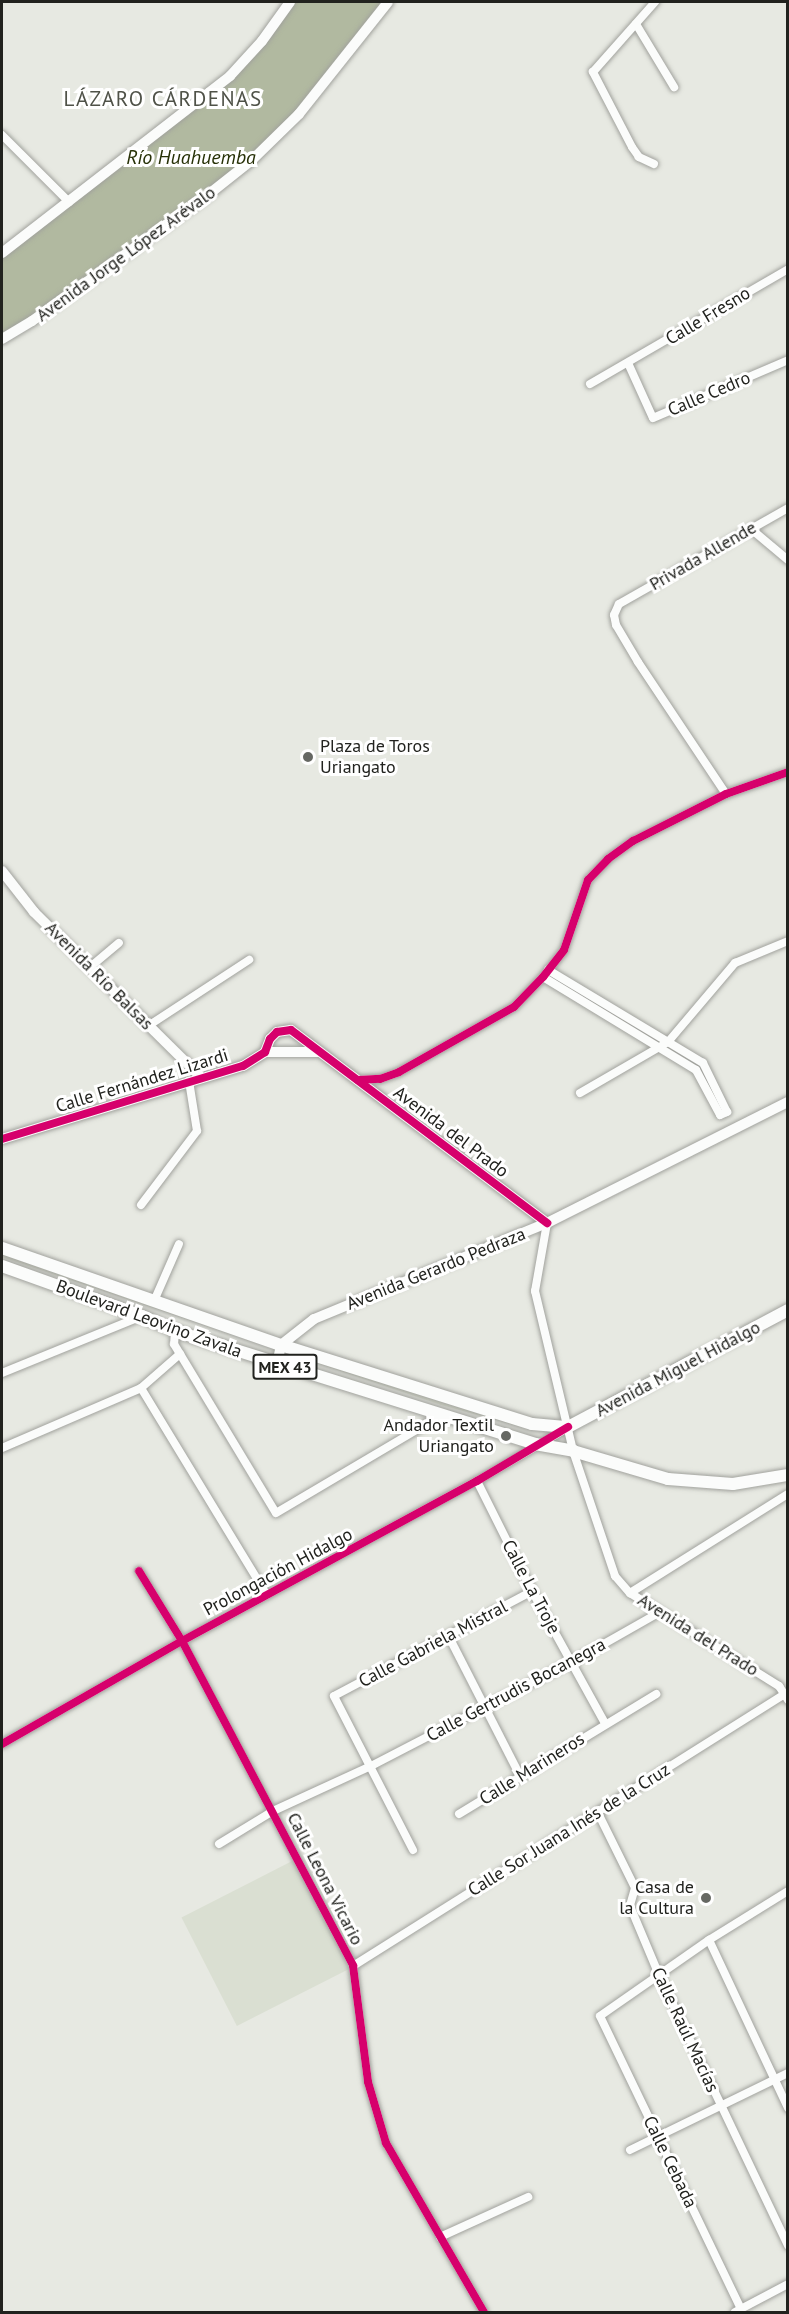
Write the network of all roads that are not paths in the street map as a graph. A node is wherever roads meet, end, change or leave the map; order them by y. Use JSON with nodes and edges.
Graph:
{"nodes":[{"id":1,"x":290,"y":2,"type":"edge"},
{"id":2,"x":388,"y":2,"type":"edge"},
{"id":3,"x":655,"y":2,"type":"edge"},
{"id":4,"x":636,"y":24,"type":"junction"},
{"id":5,"x":674,"y":87,"type":"dead end"},
{"id":6,"x":2,"y":135,"type":"edge"},
{"id":7,"x":654,"y":164,"type":"dead end"},
{"id":8,"x":69,"y":202,"type":"junction"},
{"id":9,"x":2,"y":253,"type":"edge"},
{"id":10,"x":788,"y":269,"type":"edge"},
{"id":11,"x":2,"y":339,"type":"edge"},
{"id":12,"x":788,"y":360,"type":"edge"},
{"id":13,"x":628,"y":363,"type":"junction"},
{"id":14,"x":590,"y":384,"type":"dead end"},
{"id":15,"x":788,"y":508,"type":"edge"},
{"id":16,"x":751,"y":529,"type":"junction"},
{"id":17,"x":788,"y":560,"type":"edge"},
{"id":18,"x":788,"y":772,"type":"edge"},
{"id":19,"x":726,"y":794,"type":"junction"},
{"id":20,"x":2,"y":871,"type":"edge"},
{"id":21,"x":788,"y":941,"type":"edge"},
{"id":22,"x":119,"y":944,"type":"dead end"},
{"id":23,"x":249,"y":960,"type":"dead end"},
{"id":24,"x":89,"y":968,"type":"junction"},
{"id":25,"x":546,"y":973,"type":"junction"},
{"id":26,"x":148,"y":1026,"type":"junction"},
{"id":27,"x":278,"y":1032,"type":"joint"},
{"id":28,"x":668,"y":1042,"type":"junction"},
{"id":29,"x":658,"y":1047,"type":"junction"},
{"id":30,"x":318,"y":1052,"type":"junction"},
{"id":31,"x":265,"y":1053,"type":"junction"},
{"id":32,"x":201,"y":1077,"type":"junction"},
{"id":33,"x":358,"y":1080,"type":"junction"},
{"id":34,"x":189,"y":1081,"type":"junction"},
{"id":35,"x":580,"y":1093,"type":"dead end"},
{"id":36,"x":788,"y":1102,"type":"edge"},
{"id":37,"x":2,"y":1139,"type":"edge"},
{"id":38,"x":141,"y":1204,"type":"dead end"},
{"id":39,"x":546,"y":1223,"type":"junction"},
{"id":40,"x":178,"y":1244,"type":"dead end"},
{"id":41,"x":2,"y":1248,"type":"edge"},
{"id":42,"x":2,"y":1266,"type":"edge"},
{"id":43,"x":154,"y":1301,"type":"junction"},
{"id":44,"x":788,"y":1310,"type":"edge"},
{"id":45,"x":142,"y":1316,"type":"junction"},
{"id":46,"x":175,"y":1331,"type":"junction"},
{"id":47,"x":281,"y":1345,"type":"junction"},
{"id":48,"x":180,"y":1354,"type":"junction"},
{"id":49,"x":277,"y":1364,"type":"junction"},
{"id":50,"x":2,"y":1373,"type":"edge"},
{"id":51,"x":141,"y":1388,"type":"junction"},
{"id":52,"x":423,"y":1391,"type":"junction"},
{"id":53,"x":418,"y":1408,"type":"junction"},
{"id":54,"x":438,"y":1414,"type":"junction"},
{"id":55,"x":568,"y":1427,"type":"junction"},
{"id":56,"x":535,"y":1444,"type":"junction"},
{"id":57,"x":2,"y":1449,"type":"edge"},
{"id":58,"x":573,"y":1452,"type":"junction"},
{"id":59,"x":788,"y":1475,"type":"edge"},
{"id":60,"x":477,"y":1481,"type":"junction"},
{"id":61,"x":788,"y":1494,"type":"edge"},
{"id":62,"x":139,"y":1570,"type":"dead end"},
{"id":63,"x":532,"y":1591,"type":"junction"},
{"id":64,"x":630,"y":1593,"type":"junction"},
{"id":65,"x":267,"y":1595,"type":"junction"},
{"id":66,"x":660,"y":1612,"type":"junction"},
{"id":67,"x":449,"y":1637,"type":"junction"},
{"id":68,"x":182,"y":1641,"type":"junction"},
{"id":69,"x":572,"y":1662,"type":"junction"},
{"id":70,"x":656,"y":1694,"type":"dead end"},
{"id":71,"x":786,"y":1697,"type":"edge"},
{"id":72,"x":485,"y":1706,"type":"junction"},
{"id":73,"x":605,"y":1723,"type":"junction"},
{"id":74,"x":2,"y":1744,"type":"edge"},
{"id":75,"x":370,"y":1766,"type":"junction"},
{"id":76,"x":520,"y":1776,"type":"junction"},
{"id":77,"x":273,"y":1811,"type":"junction"},
{"id":78,"x":598,"y":1813,"type":"junction"},
{"id":79,"x":459,"y":1814,"type":"dead end"},
{"id":80,"x":219,"y":1844,"type":"dead end"},
{"id":81,"x":413,"y":1850,"type":"dead end"},
{"id":82,"x":788,"y":1891,"type":"edge"},
{"id":83,"x":709,"y":1940,"type":"junction"},
{"id":84,"x":353,"y":1966,"type":"junction"},
{"id":85,"x":659,"y":1975,"type":"junction"},
{"id":86,"x":788,"y":2073,"type":"edge"},
{"id":87,"x":774,"y":2079,"type":"junction"},
{"id":88,"x":719,"y":2106,"type":"junction"},
{"id":89,"x":788,"y":2108,"type":"edge"},
{"id":90,"x":658,"y":2136,"type":"junction"},
{"id":91,"x":630,"y":2150,"type":"dead end"},
{"id":92,"x":528,"y":2197,"type":"dead end"},
{"id":93,"x":440,"y":2237,"type":"junction"},
{"id":94,"x":788,"y":2246,"type":"edge"},
{"id":95,"x":788,"y":2284,"type":"edge"},
{"id":96,"x":738,"y":2311,"type":"edge"},
{"id":97,"x":484,"y":2313,"type":"edge"}],
"edges":[{"from":1,"to":8,"type":"street"},
{"from":2,"to":11,"type":"street","name":"Avenida Jorge López Arévalo"},
{"from":3,"to":4,"type":"street"},
{"from":4,"to":5,"type":"street"},
{"from":4,"to":7,"type":"street"},
{"from":6,"to":8,"type":"street"},
{"from":8,"to":9,"type":"street"},
{"from":10,"to":13,"type":"street","name":"Calle Fresno"},
{"from":12,"to":13,"type":"street","name":"Calle Cedro"},
{"from":13,"to":14,"type":"street","name":"Calle Fresno"},
{"from":15,"to":16,"type":"street","name":"Privada Allende"},
{"from":16,"to":17,"type":"street"},
{"from":16,"to":19,"type":"street","name":"Privada Allende"},
{"from":18,"to":19,"type":"street"},
{"from":19,"to":25,"type":"street"},
{"from":20,"to":24,"type":"street","name":"Avenida Río Balsas"},
{"from":21,"to":28,"type":"street"},
{"from":22,"to":24,"type":"street"},
{"from":23,"to":26,"type":"street"},
{"from":24,"to":26,"type":"street","name":"Avenida Río Balsas"},
{"from":25,"to":28,"type":"street"},
{"from":25,"to":29,"type":"street"},
{"from":25,"to":33,"type":"street"},
{"from":26,"to":32,"type":"street","name":"Avenida Río Balsas"},
{"from":27,"to":30,"type":"street","name":"Avenida del Prado"},
{"from":27,"to":31,"type":"street","name":"Calle Fernández Lizardi"},
{"from":28,"to":29,"type":"street"},
{"from":28,"to":29,"type":"street"},
{"from":29,"to":35,"type":"street"},
{"from":30,"to":31,"type":"street"},
{"from":30,"to":33,"type":"street","name":"Avenida del Prado"},
{"from":31,"to":32,"type":"street","name":"Calle Fernández Lizardi"},
{"from":32,"to":34,"type":"street","name":"Calle Fernández Lizardi"},
{"from":33,"to":39,"type":"street","name":"Avenida del Prado"},
{"from":34,"to":37,"type":"street","name":"Calle Fernández Lizardi"},
{"from":34,"to":38,"type":"street"},
{"from":36,"to":39,"type":"street","name":"Avenida Gerardo Pedraza"},
{"from":39,"to":47,"type":"street","name":"Avenida Gerardo Pedraza"},
{"from":39,"to":55,"type":"street","name":"Avenida del Prado"},
{"from":40,"to":43,"type":"street"},
{"from":41,"to":43,"type":"main road","name":"Boulevard Leovino Zavala","number":"MEX 43"},
{"from":42,"to":45,"type":"main road","name":"Boulevard Leovino Zavala","number":"MEX 43"},
{"from":43,"to":47,"type":"main road","name":"Boulevard Leovino Zavala","number":"MEX 43"},
{"from":44,"to":55,"type":"main road","name":"Avenida Miguel Hidalgo"},
{"from":45,"to":46,"type":"main road","name":"Boulevard Leovino Zavala","number":"MEX 43"},
{"from":45,"to":50,"type":"street"},
{"from":46,"to":48,"type":"street"},
{"from":46,"to":49,"type":"main road","name":"Boulevard Leovino Zavala","number":"MEX 43"},
{"from":47,"to":49,"type":"street"},
{"from":47,"to":52,"type":"main road","name":"Boulevard Leovino Zavala","number":"MEX 43"},
{"from":48,"to":51,"type":"street"},
{"from":48,"to":54,"type":"street"},
{"from":49,"to":53,"type":"main road","name":"Boulevard Leovino Zavala","number":"MEX 43"},
{"from":51,"to":57,"type":"street"},
{"from":51,"to":65,"type":"street"},
{"from":52,"to":53,"type":"main road"},
{"from":52,"to":55,"type":"main road","name":"Boulevard Leovino Zavala","number":"MEX 43"},
{"from":53,"to":54,"type":"main road","name":"Boulevard Leovino Zavala","number":"MEX 43"},
{"from":54,"to":56,"type":"main road","name":"Boulevard Leovino Zavala","number":"MEX 43"},
{"from":55,"to":56,"type":"street","name":"Prolongación Hidalgo"},
{"from":55,"to":58,"type":"street","name":"Avenida del Prado"},
{"from":56,"to":58,"type":"main road","name":"Boulevard Leovino Zavala","number":"MEX 43"},
{"from":56,"to":60,"type":"street","name":"Prolongación Hidalgo"},
{"from":58,"to":59,"type":"main road","number":"MEX 43"},
{"from":58,"to":64,"type":"street","name":"Avenida del Prado"},
{"from":60,"to":63,"type":"street","name":"Calle La Troje"},
{"from":60,"to":65,"type":"street","name":"Prolongación Hidalgo"},
{"from":61,"to":64,"type":"street"},
{"from":62,"to":68,"type":"street","name":"Calle Leona Vicario"},
{"from":63,"to":67,"type":"street","name":"Calle Gabriela Mistral"},
{"from":63,"to":69,"type":"street","name":"Calle La Troje"},
{"from":64,"to":66,"type":"street","name":"Avenida del Prado"},
{"from":65,"to":68,"type":"street","name":"Prolongación Hidalgo"},
{"from":66,"to":69,"type":"street","name":"Calle Gertrudis Bocanegra"},
{"from":66,"to":71,"type":"street","name":"Avenida del Prado"},
{"from":67,"to":72,"type":"street"},
{"from":67,"to":75,"type":"street","name":"Calle Gabriela Mistral"},
{"from":68,"to":74,"type":"street","name":"Prolongación Hidalgo"},
{"from":68,"to":77,"type":"street","name":"Calle Leona Vicario"},
{"from":69,"to":72,"type":"street","name":"Calle Gertrudis Bocanegra"},
{"from":69,"to":73,"type":"street","name":"Calle La Troje"},
{"from":70,"to":73,"type":"street","name":"Calle Marineros"},
{"from":71,"to":78,"type":"street","name":"Calle Sor Juana Inés de la Cruz"},
{"from":72,"to":75,"type":"street","name":"Calle Gertrudis Bocanegra"},
{"from":72,"to":76,"type":"street"},
{"from":73,"to":76,"type":"street","name":"Calle Marineros"},
{"from":75,"to":77,"type":"street","name":"Calle Gertrudis Bocanegra"},
{"from":75,"to":81,"type":"street"},
{"from":76,"to":79,"type":"street","name":"Calle Marineros"},
{"from":77,"to":80,"type":"street","name":"Calle Gertrudis Bocanegra"},
{"from":77,"to":84,"type":"street","name":"Calle Leona Vicario"},
{"from":78,"to":84,"type":"street","name":"Calle Sor Juana Inés de la Cruz"},
{"from":78,"to":85,"type":"street","name":"Calle Raúl Macías"},
{"from":82,"to":83,"type":"street"},
{"from":83,"to":85,"type":"street"},
{"from":83,"to":87,"type":"street"},
{"from":84,"to":93,"type":"street","name":"Calle Leona Vicario"},
{"from":85,"to":88,"type":"street","name":"Calle Raúl Macías"},
{"from":85,"to":90,"type":"street","name":"Calle Cebada"},
{"from":86,"to":87,"type":"street"},
{"from":87,"to":88,"type":"street"},
{"from":87,"to":89,"type":"street"},
{"from":88,"to":90,"type":"street"},
{"from":88,"to":94,"type":"street","name":"Calle Raúl Macías"},
{"from":90,"to":91,"type":"street"},
{"from":90,"to":96,"type":"street","name":"Calle Cebada"},
{"from":92,"to":93,"type":"street"},
{"from":93,"to":97,"type":"street","name":"Calle Leona Vicario"},
{"from":95,"to":96,"type":"street"}]}
